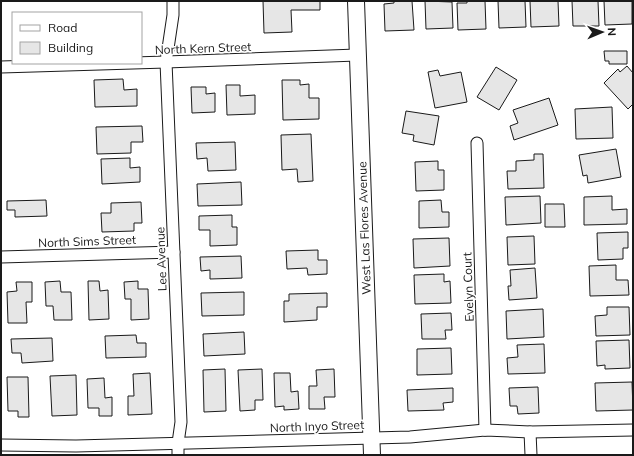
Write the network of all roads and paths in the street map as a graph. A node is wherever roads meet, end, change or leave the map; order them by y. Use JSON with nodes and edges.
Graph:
{"nodes":[{"id":1,"x":173,"y":1,"type":"edge"},
{"id":2,"x":356,"y":1,"type":"edge"},
{"id":3,"x":357,"y":55,"type":"junction"},
{"id":4,"x":166,"y":62,"type":"junction"},
{"id":5,"x":142,"y":63,"type":"edge"},
{"id":6,"x":100,"y":64,"type":"edge"},
{"id":7,"x":1,"y":67,"type":"edge"},
{"id":8,"x":477,"y":143,"type":"dead end"},
{"id":9,"x":174,"y":252,"type":"junction"},
{"id":10,"x":1,"y":257,"type":"edge"},
{"id":11,"x":485,"y":430,"type":"junction"},
{"id":12,"x":633,"y":430,"type":"edge"},
{"id":13,"x":530,"y":432,"type":"junction"},
{"id":14,"x":372,"y":438,"type":"junction"},
{"id":15,"x":178,"y":443,"type":"junction"},
{"id":16,"x":1,"y":445,"type":"edge"},
{"id":17,"x":178,"y":455,"type":"edge"},
{"id":18,"x":372,"y":455,"type":"edge"},
{"id":19,"x":531,"y":455,"type":"edge"}],
"edges":[{"from":1,"to":4,"type":"street","name":"Lee Avenue"},
{"from":2,"to":3,"type":"street","name":"West Las Flores Avenue"},
{"from":3,"to":4,"type":"street","name":"North Kern Street"},
{"from":3,"to":14,"type":"street","name":"West Las Flores Avenue"},
{"from":4,"to":5,"type":"street","name":"North Kern Street"},
{"from":4,"to":9,"type":"street","name":"Lee Avenue"},
{"from":6,"to":7,"type":"street","name":"North Kern Street"},
{"from":8,"to":11,"type":"street","name":"Evelyn Court"},
{"from":9,"to":10,"type":"street","name":"North Sims Street"},
{"from":9,"to":15,"type":"street","name":"Lee Avenue"},
{"from":11,"to":13,"type":"street","name":"North Inyo Street"},
{"from":11,"to":14,"type":"street","name":"North Inyo Street"},
{"from":12,"to":13,"type":"street","name":"North Inyo Street"},
{"from":13,"to":19,"type":"street"},
{"from":14,"to":15,"type":"street","name":"North Inyo Street"},
{"from":14,"to":18,"type":"street","name":"West Las Flores Avenue"},
{"from":15,"to":16,"type":"street","name":"North Inyo Street"},
{"from":15,"to":17,"type":"street","name":"Lee Avenue"}]}
